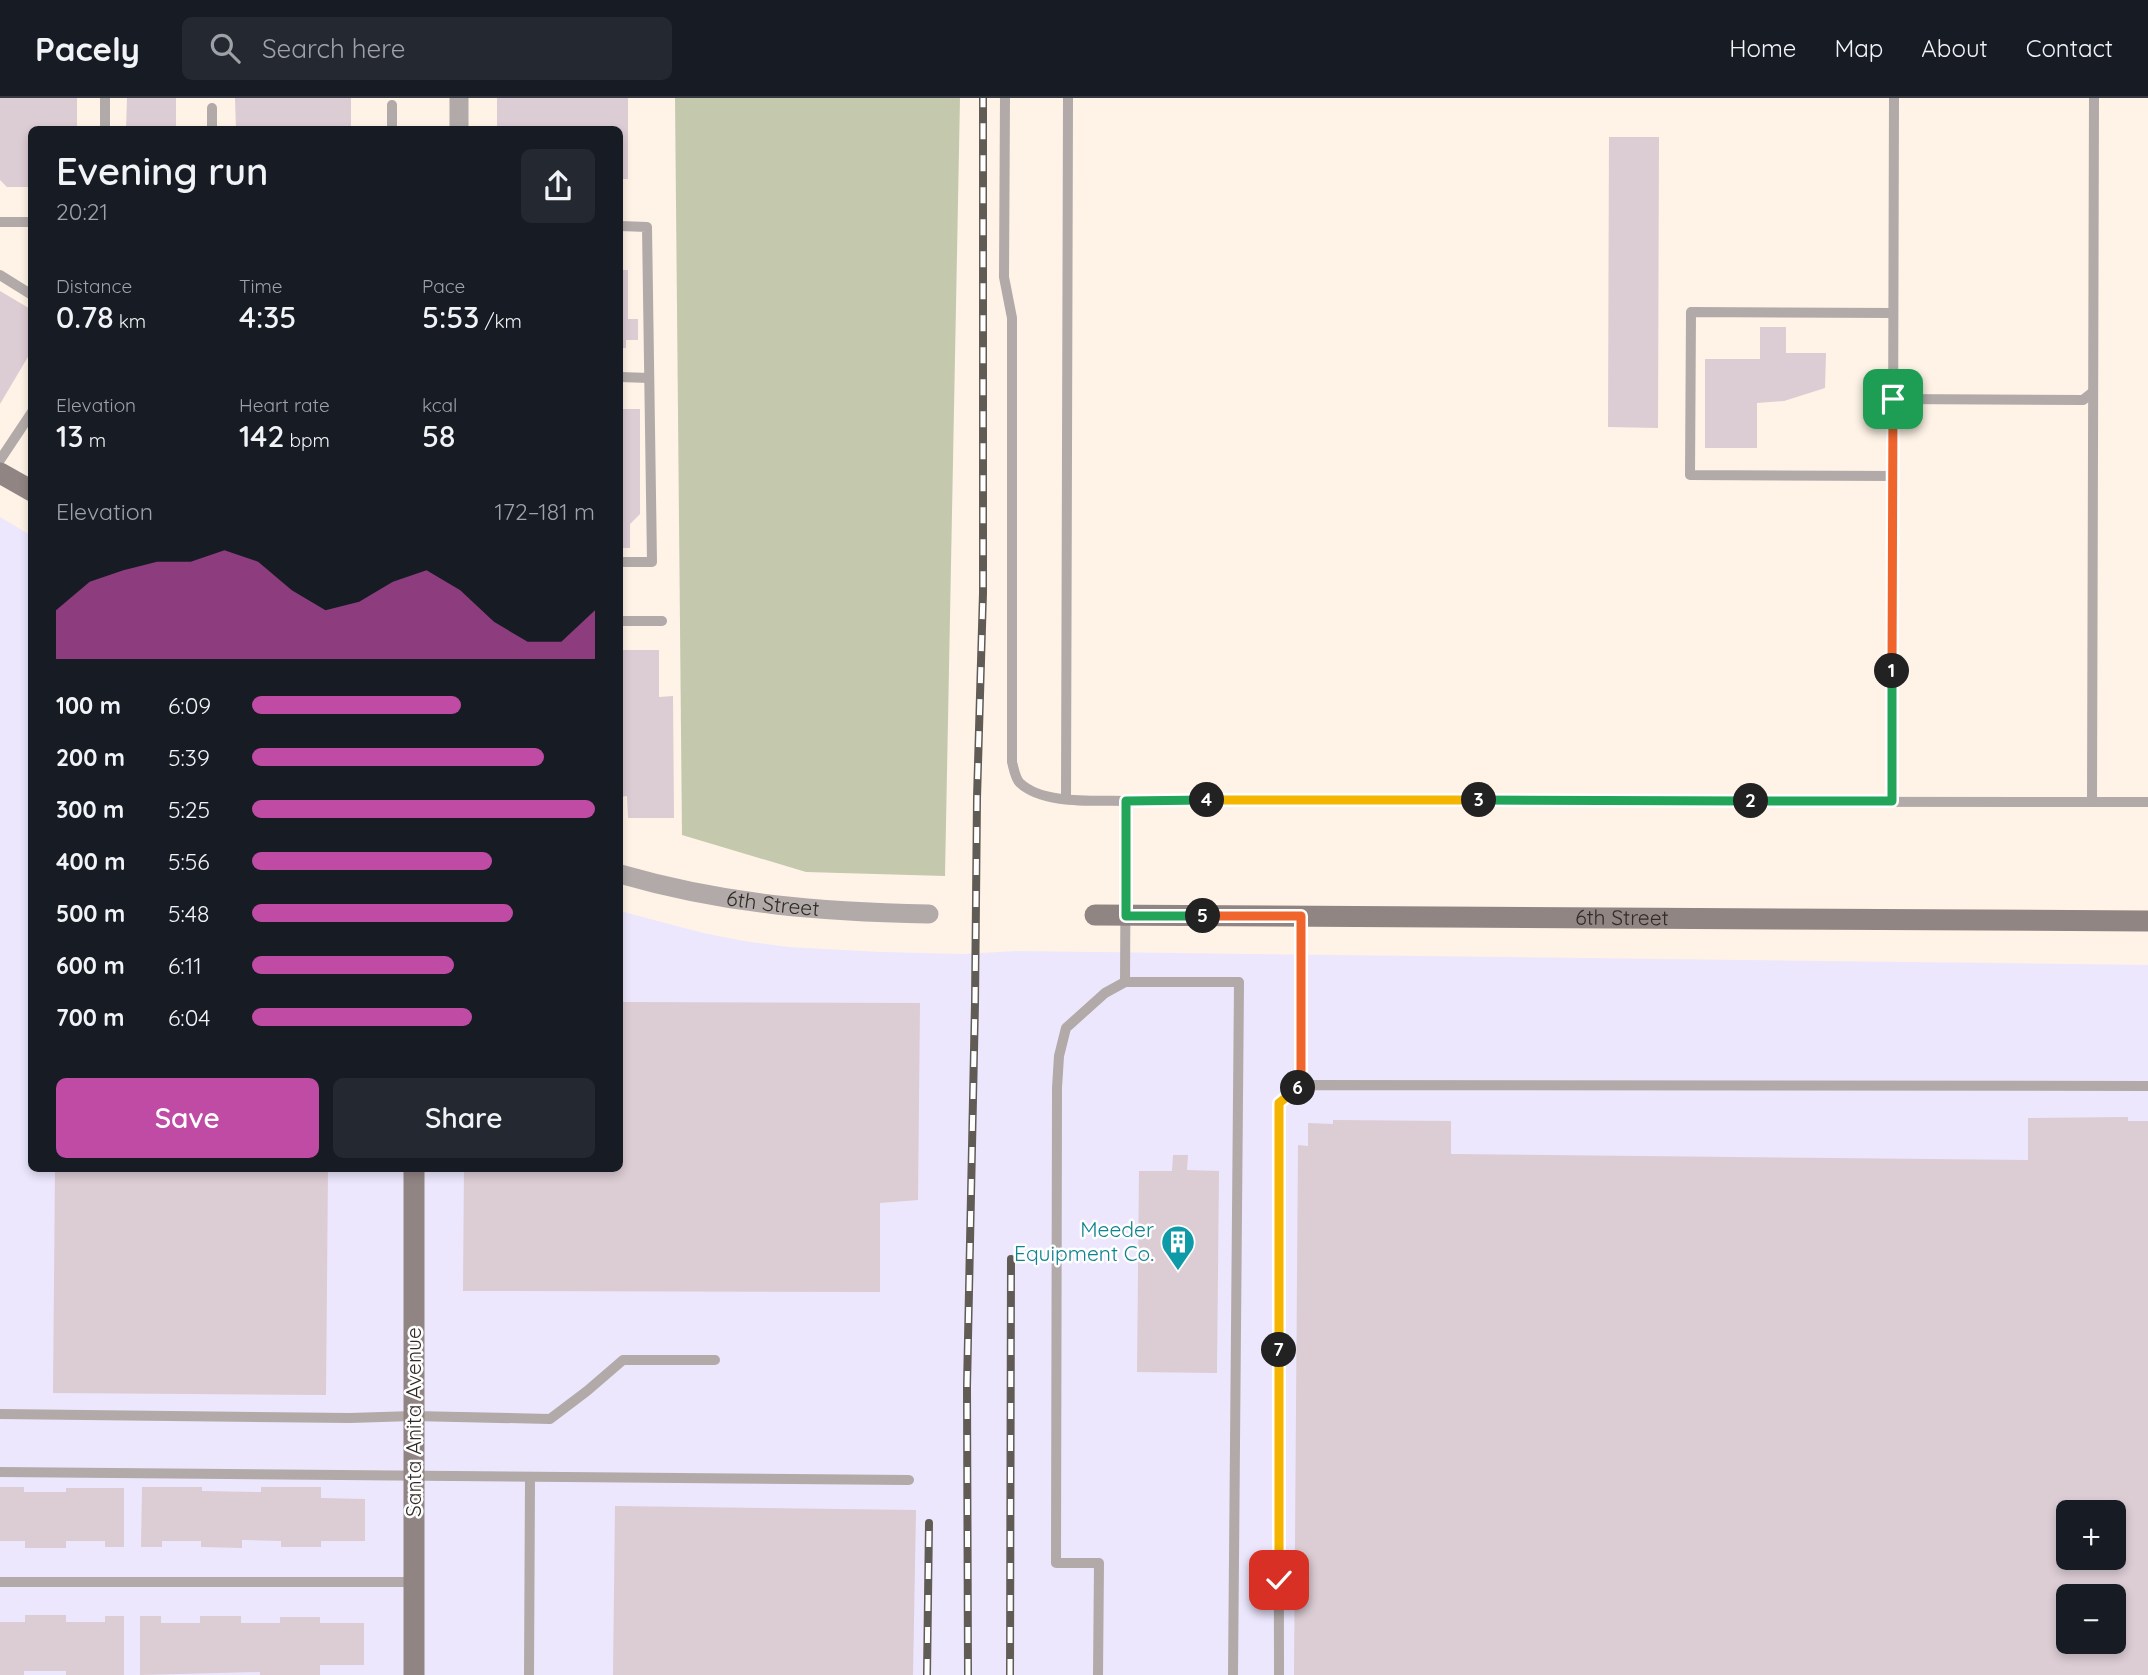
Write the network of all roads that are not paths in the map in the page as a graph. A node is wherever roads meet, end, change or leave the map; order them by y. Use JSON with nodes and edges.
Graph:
{"nodes":[{"id":1,"x":105,"y":98,"type":"edge"},
{"id":2,"x":459,"y":98,"type":"edge"},
{"id":3,"x":1005,"y":98,"type":"edge"},
{"id":4,"x":1068,"y":98,"type":"edge"},
{"id":5,"x":1894,"y":98,"type":"edge"},
{"id":6,"x":2094,"y":98,"type":"edge"},
{"id":7,"x":392,"y":105,"type":"dead end"},
{"id":8,"x":212,"y":108,"type":"dead end"},
{"id":9,"x":105,"y":126,"type":"edge"},
{"id":10,"x":212,"y":126,"type":"edge"},
{"id":11,"x":392,"y":126,"type":"edge"},
{"id":12,"x":459,"y":126,"type":"edge"},
{"id":13,"x":0,"y":222,"type":"edge"},
{"id":14,"x":28,"y":222,"type":"edge"},
{"id":15,"x":623,"y":226,"type":"edge"},
{"id":16,"x":0,"y":275,"type":"edge"},
{"id":17,"x":28,"y":292,"type":"edge"},
{"id":18,"x":1893,"y":313,"type":"junction"},
{"id":19,"x":623,"y":377,"type":"edge"},
{"id":20,"x":649,"y":377,"type":"junction"},
{"id":21,"x":2093,"y":392,"type":"junction"},
{"id":22,"x":1893,"y":399,"type":"junction"},
{"id":23,"x":28,"y":418,"type":"edge"},
{"id":24,"x":0,"y":460,"type":"edge"},
{"id":25,"x":0,"y":473,"type":"edge"},
{"id":26,"x":1893,"y":475,"type":"junction"},
{"id":27,"x":28,"y":489,"type":"edge"},
{"id":28,"x":623,"y":562,"type":"edge"},
{"id":29,"x":623,"y":621,"type":"edge"},
{"id":30,"x":662,"y":621,"type":"dead end"},
{"id":31,"x":1066,"y":799,"type":"junction"},
{"id":32,"x":1126,"y":801,"type":"junction"},
{"id":33,"x":1892,"y":801,"type":"junction"},
{"id":34,"x":2092,"y":802,"type":"junction"},
{"id":35,"x":2148,"y":802,"type":"edge"},
{"id":36,"x":623,"y":875,"type":"edge"},
{"id":37,"x":929,"y":914,"type":"dead end"},
{"id":38,"x":1095,"y":915,"type":"dead end"},
{"id":39,"x":1126,"y":916,"type":"junction"},
{"id":40,"x":1301,"y":916,"type":"junction"},
{"id":41,"x":2148,"y":921,"type":"edge"},
{"id":42,"x":1125,"y":982,"type":"junction"},
{"id":43,"x":1301,"y":1085,"type":"junction"},
{"id":44,"x":2148,"y":1086,"type":"edge"},
{"id":45,"x":414,"y":1172,"type":"edge"},
{"id":46,"x":715,"y":1360,"type":"dead end"},
{"id":47,"x":0,"y":1415,"type":"edge"},
{"id":48,"x":413,"y":1416,"type":"junction"},
{"id":49,"x":0,"y":1472,"type":"edge"},
{"id":50,"x":413,"y":1477,"type":"junction"},
{"id":51,"x":530,"y":1478,"type":"junction"},
{"id":52,"x":909,"y":1480,"type":"dead end"},
{"id":53,"x":0,"y":1582,"type":"edge"},
{"id":54,"x":414,"y":1583,"type":"junction"},
{"id":55,"x":414,"y":1675,"type":"edge"},
{"id":56,"x":529,"y":1675,"type":"edge"},
{"id":57,"x":1098,"y":1675,"type":"edge"},
{"id":58,"x":1233,"y":1675,"type":"edge"},
{"id":59,"x":1279,"y":1675,"type":"edge"}],
"edges":[{"from":1,"to":9,"type":"lane"},
{"from":2,"to":12,"type":"street"},
{"from":3,"to":31,"type":"lane"},
{"from":4,"to":31,"type":"lane"},
{"from":5,"to":18,"type":"lane"},
{"from":6,"to":21,"type":"lane"},
{"from":7,"to":11,"type":"lane"},
{"from":8,"to":10,"type":"lane"},
{"from":13,"to":14,"type":"lane"},
{"from":15,"to":20,"type":"lane"},
{"from":16,"to":17,"type":"lane"},
{"from":18,"to":22,"type":"lane"},
{"from":18,"to":26,"type":"lane"},
{"from":19,"to":20,"type":"lane"},
{"from":20,"to":28,"type":"lane"},
{"from":21,"to":22,"type":"lane"},
{"from":21,"to":34,"type":"lane"},
{"from":22,"to":26,"type":"lane"},
{"from":23,"to":24,"type":"lane"},
{"from":25,"to":27,"type":"street"},
{"from":26,"to":33,"type":"lane"},
{"from":29,"to":30,"type":"lane"},
{"from":31,"to":32,"type":"lane"},
{"from":32,"to":33,"type":"lane"},
{"from":32,"to":39,"type":"lane"},
{"from":33,"to":34,"type":"lane"},
{"from":34,"to":35,"type":"lane"},
{"from":36,"to":37,"type":"street","name":"6th Street"},
{"from":38,"to":39,"type":"street","name":"6th Street"},
{"from":39,"to":40,"type":"street","name":"6th Street"},
{"from":39,"to":42,"type":"lane"},
{"from":40,"to":41,"type":"street","name":"6th Street"},
{"from":40,"to":43,"type":"lane"},
{"from":42,"to":57,"type":"lane"},
{"from":42,"to":58,"type":"lane"},
{"from":43,"to":44,"type":"lane"},
{"from":43,"to":59,"type":"lane"},
{"from":45,"to":48,"type":"street","name":"Santa Anita Avenue"},
{"from":46,"to":48,"type":"lane"},
{"from":47,"to":48,"type":"lane"},
{"from":48,"to":50,"type":"street","name":"Santa Anita Avenue"},
{"from":49,"to":50,"type":"lane"},
{"from":50,"to":51,"type":"lane"},
{"from":50,"to":54,"type":"street","name":"Santa Anita Avenue"},
{"from":51,"to":52,"type":"lane"},
{"from":51,"to":56,"type":"lane"},
{"from":53,"to":54,"type":"lane"},
{"from":54,"to":55,"type":"street","name":"Santa Anita Avenue"}]}
